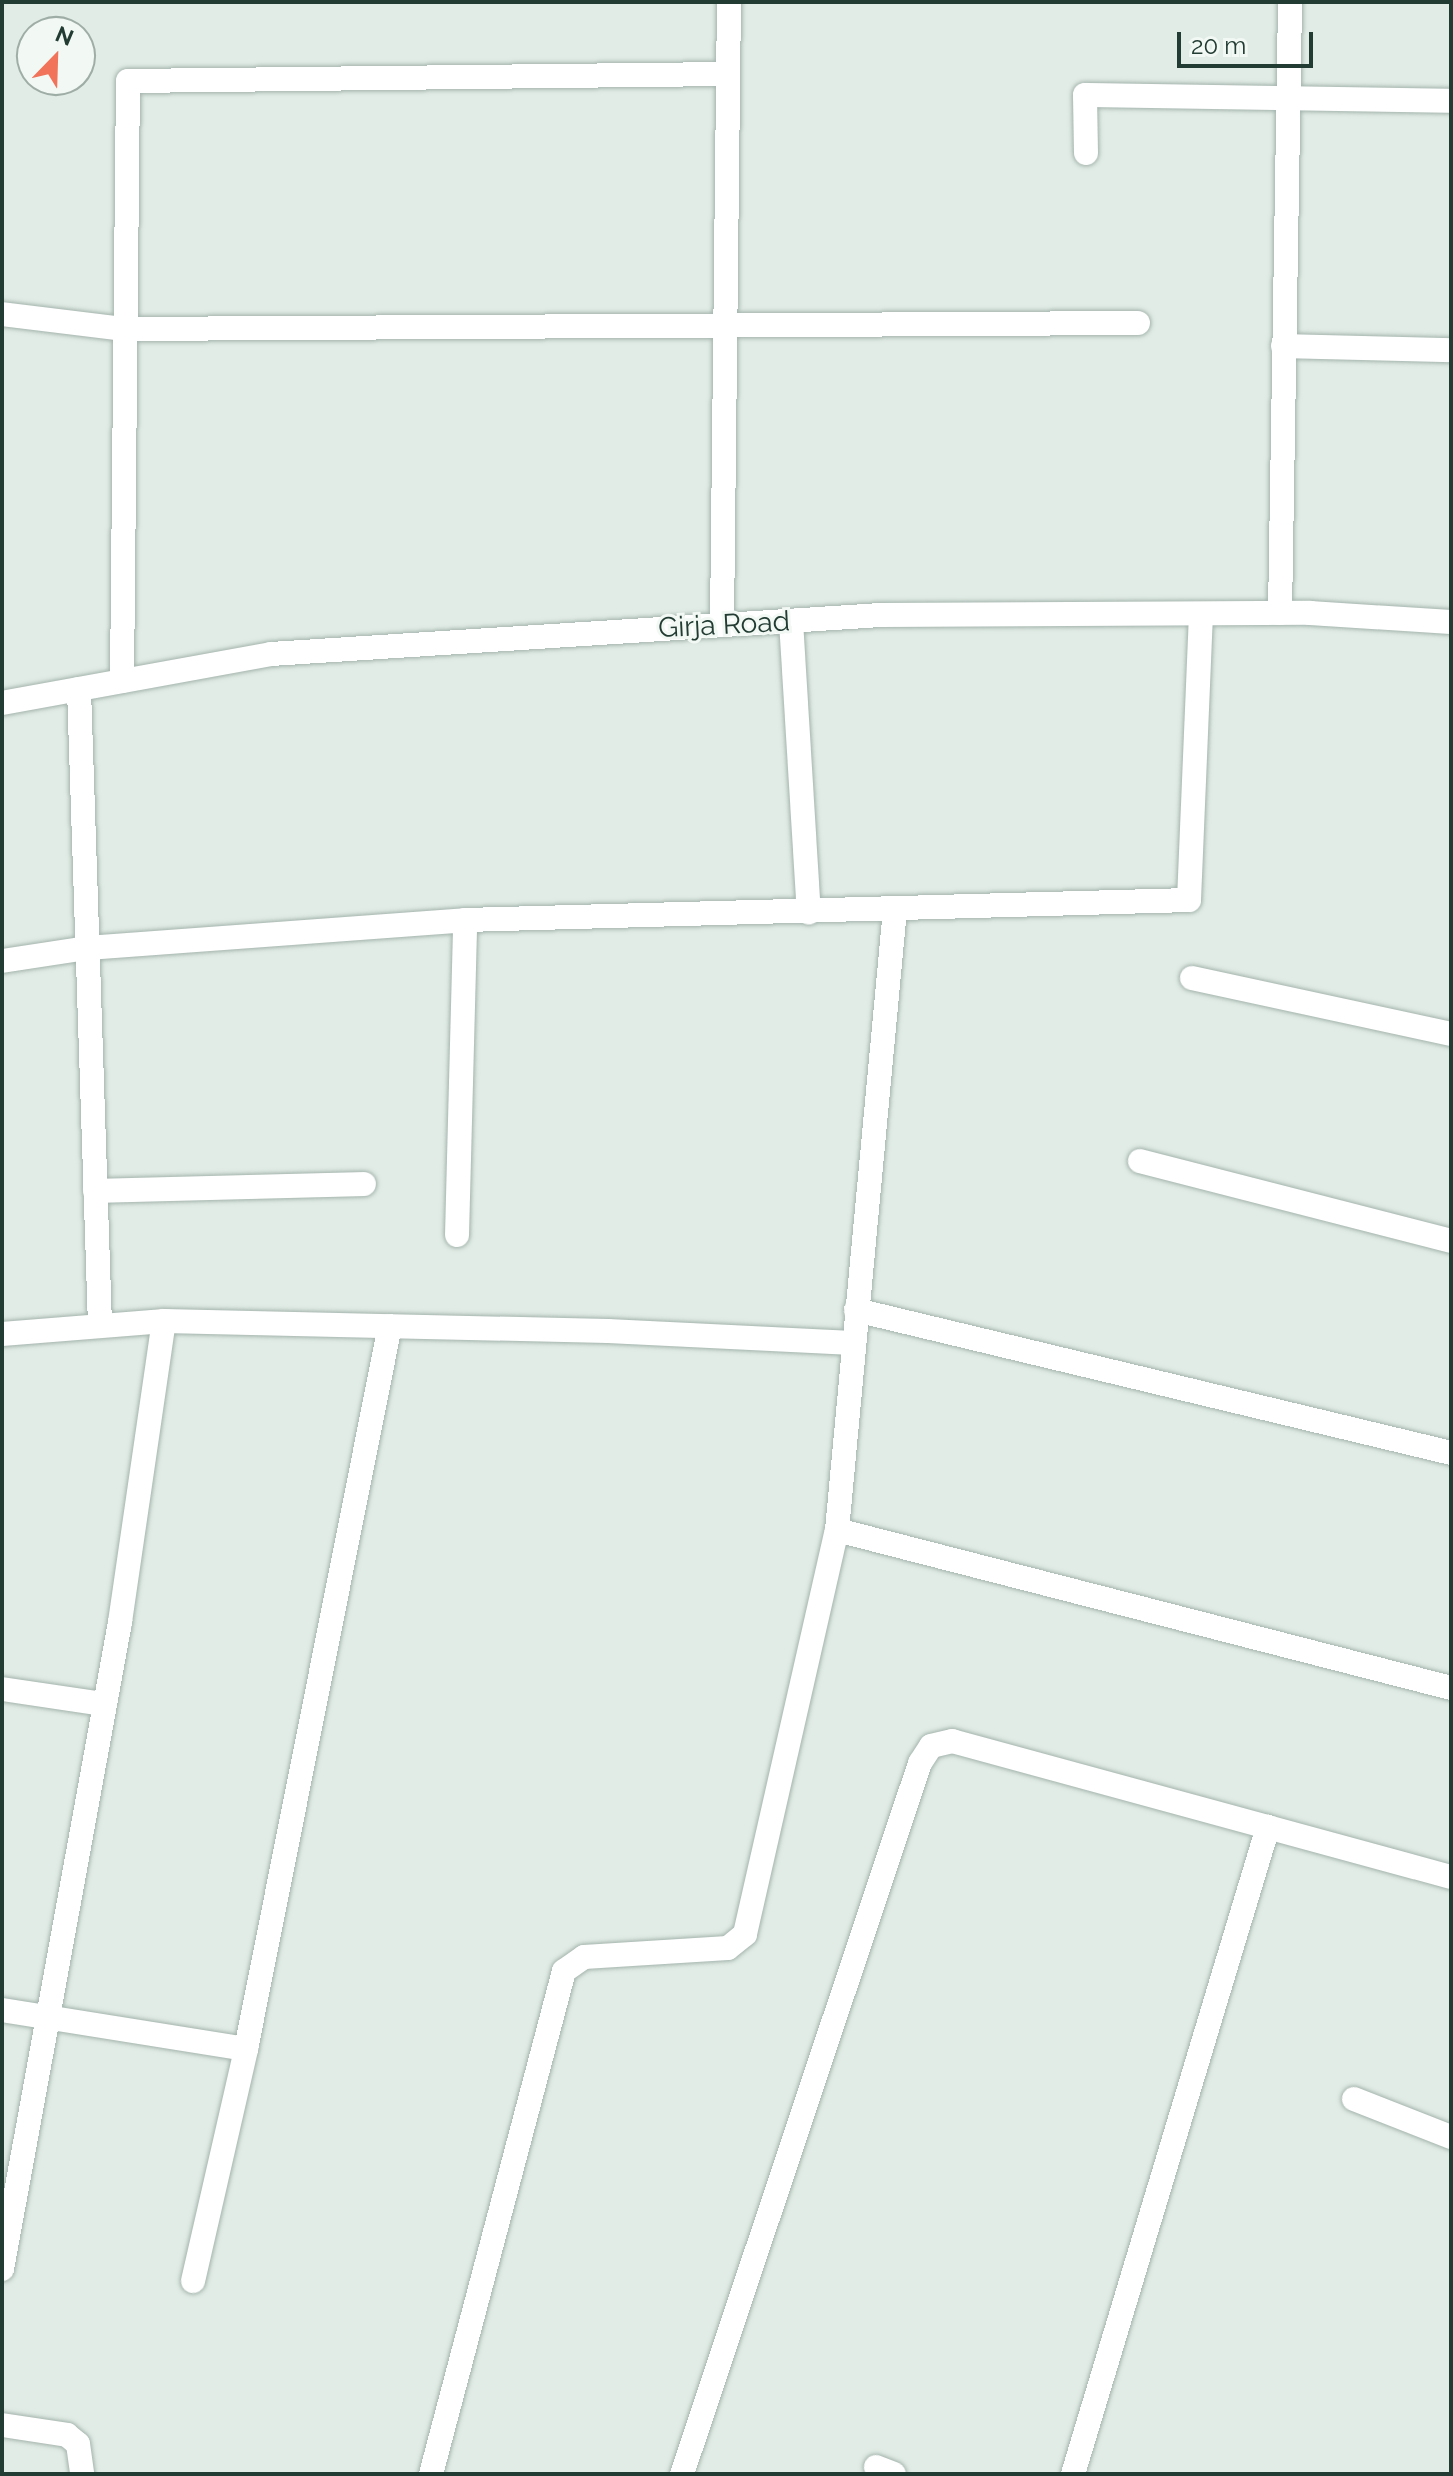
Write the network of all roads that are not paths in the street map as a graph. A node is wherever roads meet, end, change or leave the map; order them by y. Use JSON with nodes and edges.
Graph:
{"nodes":[{"id":1,"x":729,"y":2,"type":"edge"},
{"id":2,"x":1290,"y":2,"type":"edge"},
{"id":3,"x":728,"y":74,"type":"junction"},
{"id":4,"x":1289,"y":98,"type":"junction"},
{"id":5,"x":1451,"y":101,"type":"edge"},
{"id":6,"x":1086,"y":153,"type":"dead end"},
{"id":7,"x":2,"y":314,"type":"edge"},
{"id":8,"x":726,"y":323,"type":"junction"},
{"id":9,"x":1138,"y":323,"type":"dead end"},
{"id":10,"x":125,"y":329,"type":"junction"},
{"id":11,"x":1283,"y":346,"type":"junction"},
{"id":12,"x":1451,"y":350,"type":"edge"},
{"id":13,"x":1280,"y":613,"type":"junction"},
{"id":14,"x":1201,"y":614,"type":"junction"},
{"id":15,"x":791,"y":621,"type":"junction"},
{"id":16,"x":1451,"y":622,"type":"edge"},
{"id":17,"x":722,"y":624,"type":"junction"},
{"id":18,"x":122,"y":681,"type":"junction"},
{"id":19,"x":79,"y":689,"type":"junction"},
{"id":20,"x":2,"y":703,"type":"edge"},
{"id":21,"x":895,"y":909,"type":"junction"},
{"id":22,"x":809,"y":912,"type":"junction"},
{"id":23,"x":465,"y":920,"type":"junction"},
{"id":24,"x":87,"y":948,"type":"junction"},
{"id":25,"x":2,"y":961,"type":"edge"},
{"id":26,"x":1192,"y":978,"type":"dead end"},
{"id":27,"x":1451,"y":1034,"type":"edge"},
{"id":28,"x":1140,"y":1161,"type":"dead end"},
{"id":29,"x":364,"y":1184,"type":"dead end"},
{"id":30,"x":95,"y":1191,"type":"junction"},
{"id":31,"x":457,"y":1235,"type":"dead end"},
{"id":32,"x":1451,"y":1241,"type":"edge"},
{"id":33,"x":856,"y":1310,"type":"junction"},
{"id":34,"x":164,"y":1321,"type":"junction"},
{"id":35,"x":100,"y":1324,"type":"junction"},
{"id":36,"x":390,"y":1326,"type":"junction"},
{"id":37,"x":2,"y":1334,"type":"edge"},
{"id":38,"x":853,"y":1343,"type":"junction"},
{"id":39,"x":1451,"y":1453,"type":"edge"},
{"id":40,"x":837,"y":1530,"type":"junction"},
{"id":41,"x":1451,"y":1688,"type":"edge"},
{"id":42,"x":2,"y":1689,"type":"edge"},
{"id":43,"x":104,"y":1704,"type":"junction"},
{"id":44,"x":1268,"y":1827,"type":"junction"},
{"id":45,"x":1451,"y":1877,"type":"edge"},
{"id":46,"x":2,"y":2010,"type":"edge"},
{"id":47,"x":44,"y":2016,"type":"junction"},
{"id":48,"x":246,"y":2049,"type":"junction"},
{"id":49,"x":1354,"y":2099,"type":"dead end"},
{"id":50,"x":1451,"y":2137,"type":"edge"},
{"id":51,"x":5,"y":2226,"type":"edge"},
{"id":52,"x":2,"y":2269,"type":"edge"},
{"id":53,"x":193,"y":2281,"type":"dead end"},
{"id":54,"x":2,"y":2425,"type":"edge"},
{"id":55,"x":82,"y":2474,"type":"edge"},
{"id":56,"x":431,"y":2474,"type":"edge"},
{"id":57,"x":682,"y":2474,"type":"edge"},
{"id":58,"x":1073,"y":2474,"type":"edge"}],
"edges":[{"from":1,"to":3,"type":"street"},
{"from":2,"to":4,"type":"street"},
{"from":3,"to":8,"type":"street"},
{"from":3,"to":10,"type":"street"},
{"from":4,"to":5,"type":"street"},
{"from":4,"to":6,"type":"street"},
{"from":4,"to":11,"type":"street"},
{"from":7,"to":10,"type":"street"},
{"from":8,"to":9,"type":"street"},
{"from":8,"to":10,"type":"street"},
{"from":8,"to":17,"type":"street"},
{"from":10,"to":18,"type":"street"},
{"from":11,"to":12,"type":"street"},
{"from":11,"to":13,"type":"street"},
{"from":13,"to":14,"type":"street","name":"Girja Road"},
{"from":13,"to":16,"type":"street","name":"Girja Road"},
{"from":14,"to":15,"type":"street","name":"Girja Road"},
{"from":14,"to":21,"type":"street"},
{"from":15,"to":17,"type":"street","name":"Girja Road"},
{"from":15,"to":22,"type":"street"},
{"from":17,"to":18,"type":"street","name":"Girja Road"},
{"from":18,"to":19,"type":"street","name":"Girja Road"},
{"from":19,"to":20,"type":"street","name":"Girja Road"},
{"from":19,"to":24,"type":"street"},
{"from":21,"to":22,"type":"street"},
{"from":21,"to":33,"type":"street"},
{"from":22,"to":23,"type":"street"},
{"from":23,"to":24,"type":"street"},
{"from":23,"to":31,"type":"street"},
{"from":24,"to":25,"type":"street"},
{"from":24,"to":30,"type":"street"},
{"from":26,"to":27,"type":"street"},
{"from":28,"to":32,"type":"street"},
{"from":29,"to":30,"type":"street"},
{"from":30,"to":35,"type":"street"},
{"from":33,"to":38,"type":"street"},
{"from":33,"to":39,"type":"street"},
{"from":34,"to":35,"type":"street"},
{"from":34,"to":36,"type":"street"},
{"from":34,"to":43,"type":"street"},
{"from":35,"to":37,"type":"street"},
{"from":36,"to":38,"type":"street"},
{"from":36,"to":48,"type":"street"},
{"from":38,"to":40,"type":"street"},
{"from":40,"to":41,"type":"street"},
{"from":40,"to":56,"type":"street"},
{"from":42,"to":43,"type":"street"},
{"from":43,"to":47,"type":"street"},
{"from":44,"to":45,"type":"street"},
{"from":44,"to":57,"type":"street"},
{"from":44,"to":58,"type":"street"},
{"from":46,"to":47,"type":"street"},
{"from":47,"to":48,"type":"street"},
{"from":47,"to":51,"type":"street"},
{"from":48,"to":53,"type":"street"},
{"from":49,"to":50,"type":"street"},
{"from":51,"to":52,"type":"street"},
{"from":54,"to":55,"type":"street"}]}
